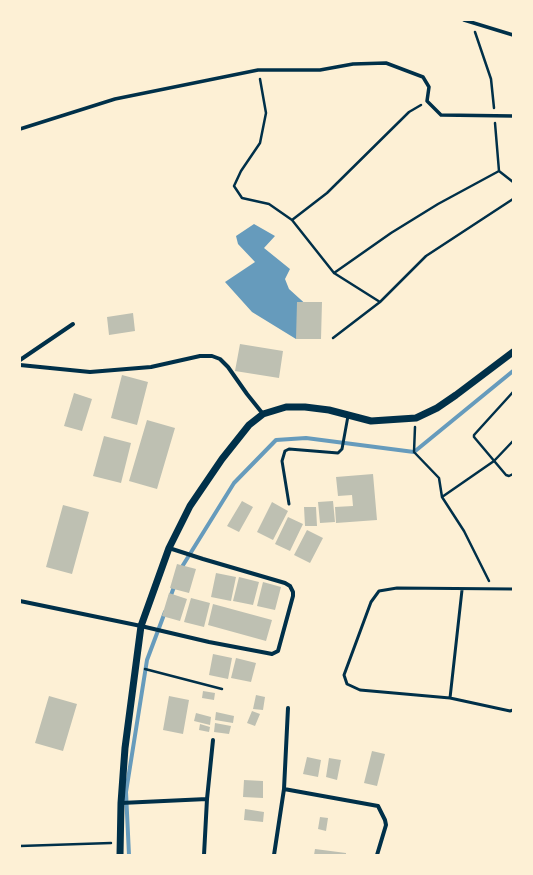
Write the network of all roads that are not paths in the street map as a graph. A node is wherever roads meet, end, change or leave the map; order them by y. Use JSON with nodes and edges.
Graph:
{"nodes":[{"id":1,"x":464,"y":20,"type":"edge"},
{"id":2,"x":513,"y":35,"type":"edge"},
{"id":3,"x":513,"y":116,"type":"edge"},
{"id":4,"x":20,"y":129,"type":"edge"},
{"id":5,"x":73,"y":324,"type":"dead end"},
{"id":6,"x":513,"y":352,"type":"edge"},
{"id":7,"x":20,"y":360,"type":"edge"},
{"id":8,"x":20,"y":365,"type":"edge"},
{"id":9,"x":263,"y":414,"type":"junction"},
{"id":10,"x":348,"y":416,"type":"junction"},
{"id":11,"x":289,"y":504,"type":"dead end"},
{"id":12,"x":169,"y":548,"type":"junction"},
{"id":13,"x":462,"y":590,"type":"junction"},
{"id":14,"x":513,"y":590,"type":"edge"},
{"id":15,"x":20,"y":601,"type":"edge"},
{"id":16,"x":141,"y":626,"type":"junction"},
{"id":17,"x":450,"y":698,"type":"junction"},
{"id":18,"x":288,"y":708,"type":"dead end"},
{"id":19,"x":513,"y":710,"type":"edge"},
{"id":20,"x":213,"y":740,"type":"dead end"},
{"id":21,"x":284,"y":789,"type":"junction"},
{"id":22,"x":207,"y":799,"type":"junction"},
{"id":23,"x":121,"y":803,"type":"junction"},
{"id":24,"x":120,"y":855,"type":"edge"},
{"id":25,"x":204,"y":855,"type":"edge"},
{"id":26,"x":274,"y":855,"type":"edge"},
{"id":27,"x":378,"y":855,"type":"edge"}],
"edges":[{"from":1,"to":2,"type":"street"},
{"from":3,"to":4,"type":"street"},
{"from":5,"to":7,"type":"street"},
{"from":6,"to":10,"type":"street"},
{"from":8,"to":9,"type":"street"},
{"from":9,"to":10,"type":"street"},
{"from":9,"to":12,"type":"street"},
{"from":10,"to":11,"type":"lane"},
{"from":12,"to":16,"type":"street"},
{"from":12,"to":16,"type":"street"},
{"from":13,"to":14,"type":"lane"},
{"from":13,"to":17,"type":"lane"},
{"from":13,"to":17,"type":"lane"},
{"from":15,"to":16,"type":"street"},
{"from":16,"to":23,"type":"street"},
{"from":17,"to":19,"type":"lane"},
{"from":18,"to":21,"type":"street"},
{"from":20,"to":22,"type":"street"},
{"from":21,"to":26,"type":"street"},
{"from":21,"to":27,"type":"street"},
{"from":22,"to":23,"type":"street"},
{"from":22,"to":25,"type":"street"},
{"from":23,"to":24,"type":"street"}]}
